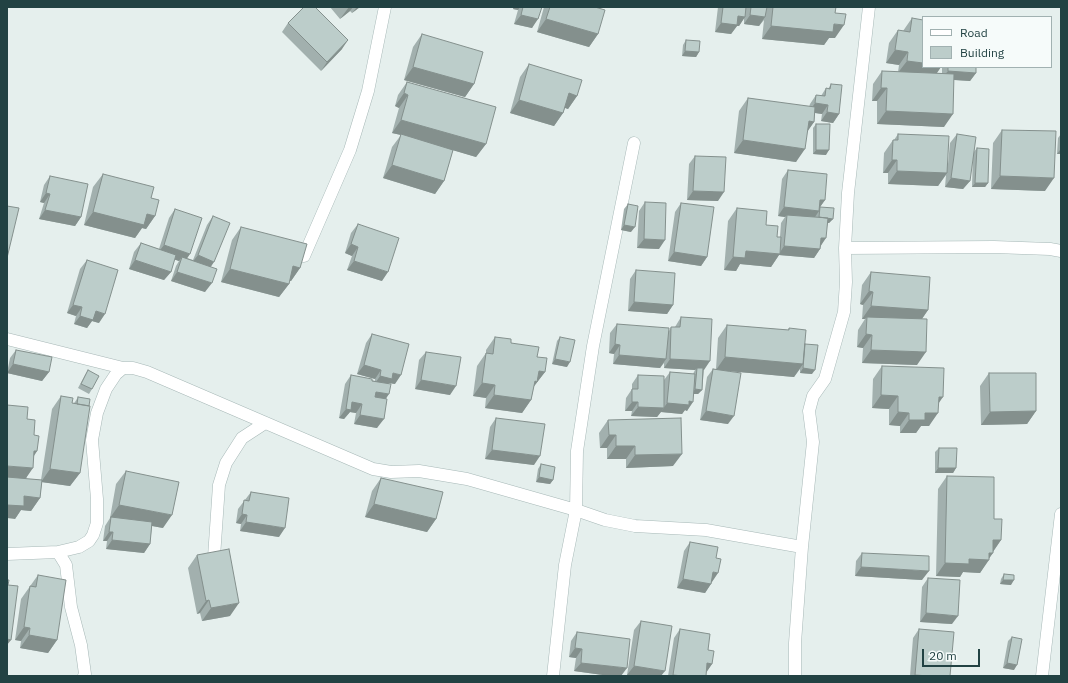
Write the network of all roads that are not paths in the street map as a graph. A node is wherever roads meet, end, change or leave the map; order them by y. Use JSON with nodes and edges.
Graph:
{"nodes":[{"id":1,"x":384,"y":7,"type":"edge"},
{"id":2,"x":869,"y":7,"type":"edge"},
{"id":3,"x":634,"y":143,"type":"dead end"},
{"id":4,"x":845,"y":248,"type":"junction"},
{"id":5,"x":1061,"y":251,"type":"edge"},
{"id":6,"x":304,"y":256,"type":"edge"},
{"id":7,"x":7,"y":339,"type":"edge"},
{"id":8,"x":123,"y":368,"type":"junction"},
{"id":9,"x":265,"y":423,"type":"junction"},
{"id":10,"x":576,"y":510,"type":"junction"},
{"id":11,"x":1061,"y":514,"type":"edge"},
{"id":12,"x":802,"y":547,"type":"junction"},
{"id":13,"x":58,"y":552,"type":"junction"},
{"id":14,"x":7,"y":554,"type":"edge"},
{"id":15,"x":214,"y":557,"type":"edge"},
{"id":16,"x":84,"y":676,"type":"edge"},
{"id":17,"x":553,"y":676,"type":"edge"},
{"id":18,"x":795,"y":676,"type":"edge"},
{"id":19,"x":1042,"y":676,"type":"edge"}],
"edges":[{"from":1,"to":6,"type":"street"},
{"from":2,"to":4,"type":"street"},
{"from":3,"to":10,"type":"street"},
{"from":4,"to":5,"type":"street"},
{"from":4,"to":12,"type":"street"},
{"from":7,"to":8,"type":"street"},
{"from":8,"to":9,"type":"street"},
{"from":8,"to":13,"type":"street"},
{"from":9,"to":10,"type":"street"},
{"from":9,"to":15,"type":"street"},
{"from":10,"to":12,"type":"street"},
{"from":10,"to":17,"type":"street"},
{"from":11,"to":19,"type":"street"},
{"from":12,"to":18,"type":"street"},
{"from":13,"to":14,"type":"street"},
{"from":13,"to":16,"type":"street"}]}
